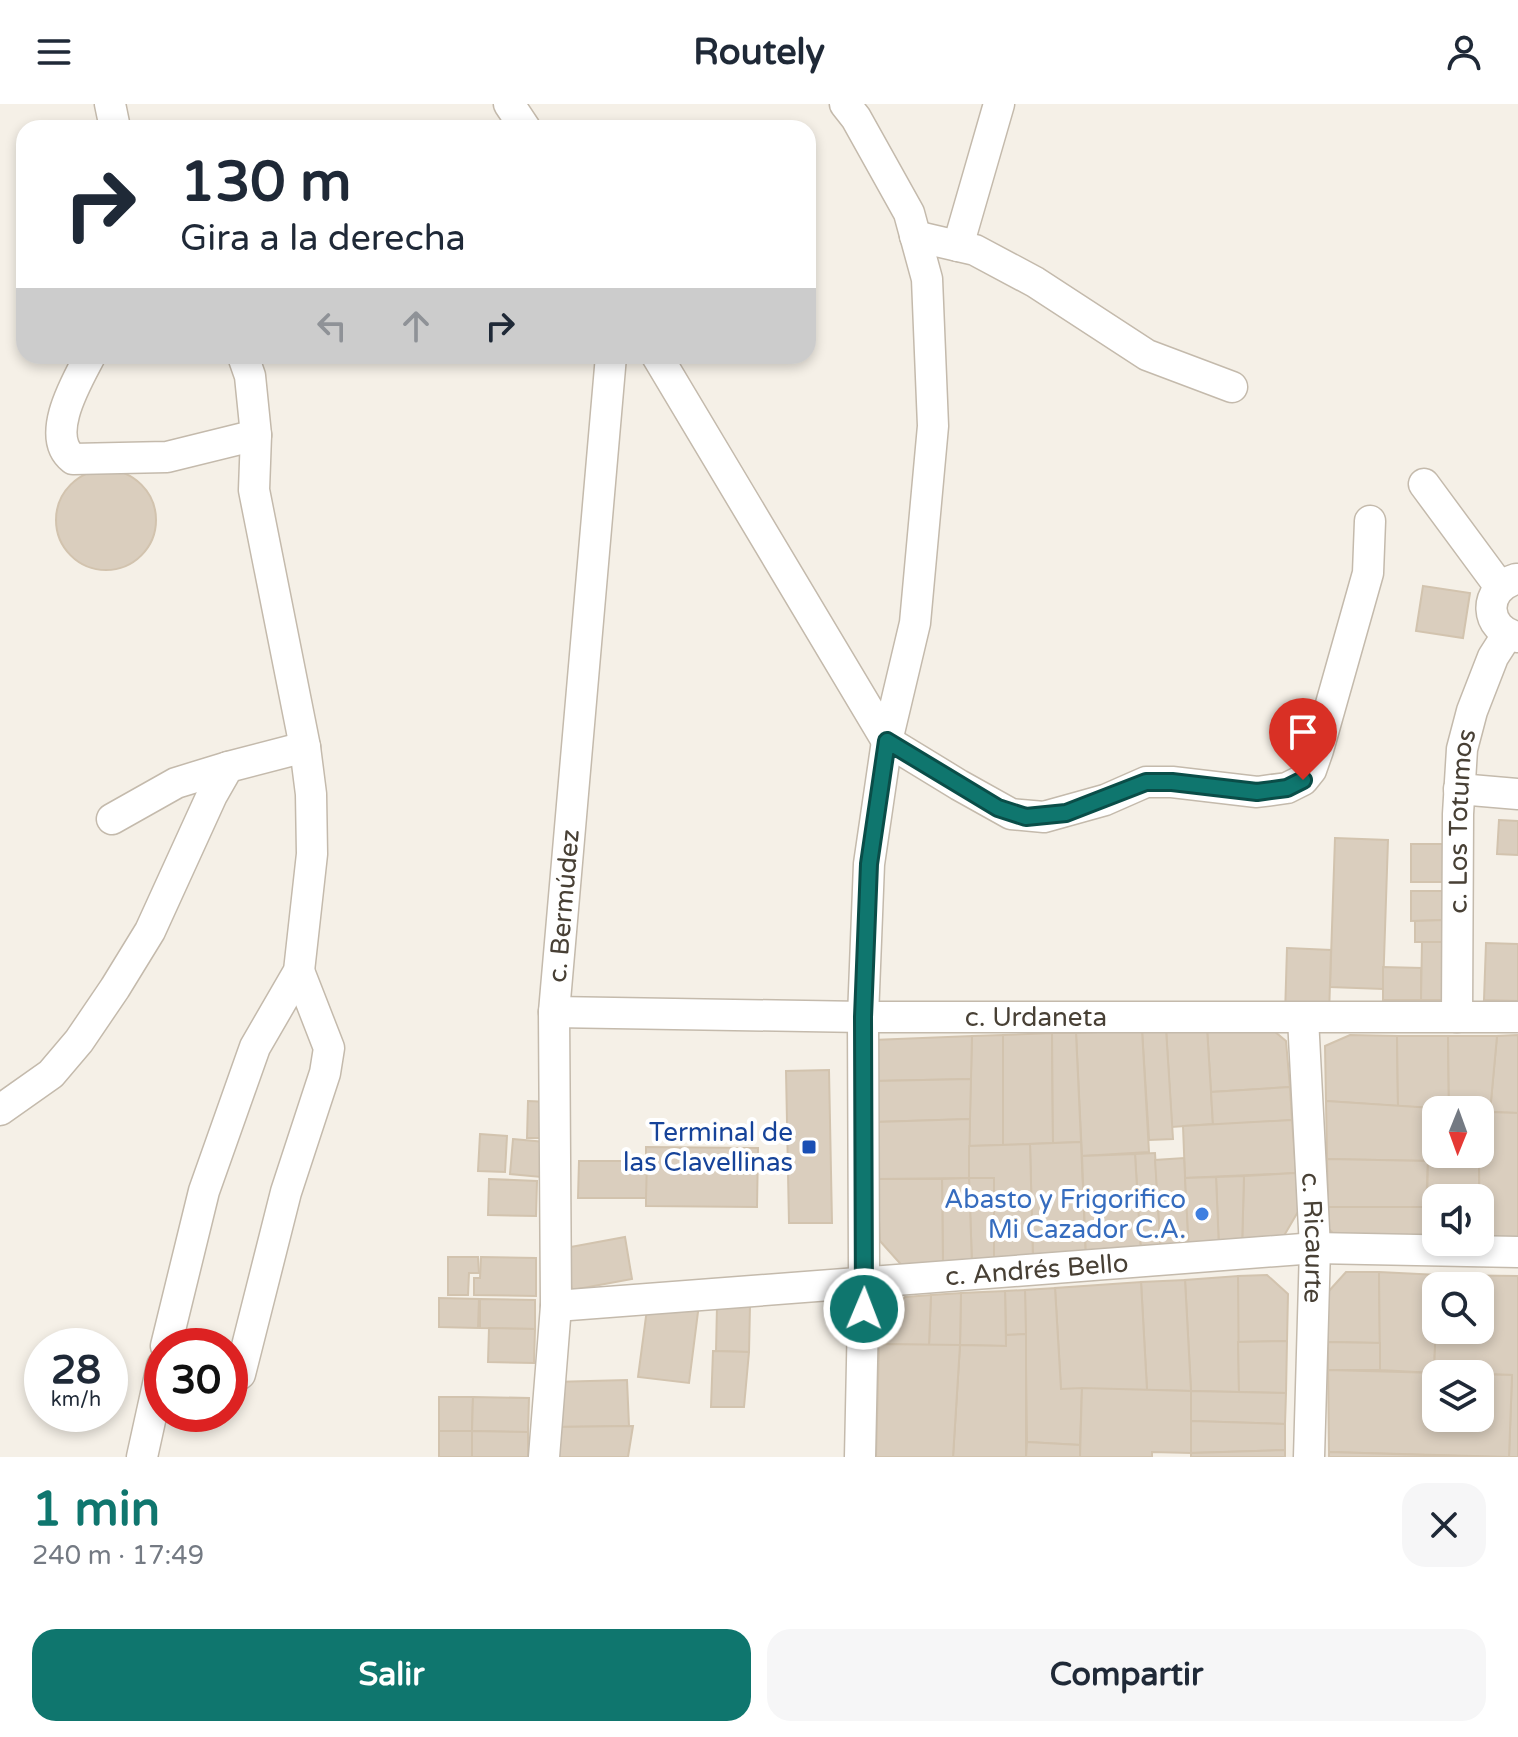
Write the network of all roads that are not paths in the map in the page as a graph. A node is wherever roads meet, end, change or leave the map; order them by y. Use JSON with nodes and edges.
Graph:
{"nodes":[{"id":1,"x":845,"y":104,"type":"edge"},
{"id":2,"x":999,"y":104,"type":"edge"},
{"id":3,"x":915,"y":236,"type":"junction"},
{"id":4,"x":958,"y":246,"type":"junction"},
{"id":5,"x":86,"y":364,"type":"edge"},
{"id":6,"x":246,"y":364,"type":"edge"},
{"id":7,"x":610,"y":364,"type":"edge"},
{"id":8,"x":662,"y":364,"type":"edge"},
{"id":9,"x":1232,"y":387,"type":"dead end"},
{"id":10,"x":256,"y":435,"type":"junction"},
{"id":11,"x":1424,"y":484,"type":"dead end"},
{"id":12,"x":1370,"y":521,"type":"dead end"},
{"id":13,"x":1509,"y":583,"type":"edge"},
{"id":14,"x":1513,"y":636,"type":"edge"},
{"id":15,"x":887,"y":741,"type":"junction"},
{"id":16,"x":305,"y":747,"type":"junction"},
{"id":17,"x":228,"y":767,"type":"junction"},
{"id":18,"x":1459,"y":789,"type":"junction"},
{"id":19,"x":1518,"y":794,"type":"edge"},
{"id":20,"x":112,"y":819,"type":"dead end"},
{"id":21,"x":299,"y":971,"type":"junction"},
{"id":22,"x":554,"y":1012,"type":"junction"},
{"id":23,"x":863,"y":1017,"type":"junction"},
{"id":24,"x":1457,"y":1017,"type":"junction"},
{"id":25,"x":1518,"y":1017,"type":"edge"},
{"id":26,"x":1303,"y":1018,"type":"junction"},
{"id":27,"x":0,"y":1110,"type":"edge"},
{"id":28,"x":1315,"y":1248,"type":"junction"},
{"id":29,"x":1518,"y":1252,"type":"edge"},
{"id":30,"x":864,"y":1283,"type":"junction"},
{"id":31,"x":556,"y":1306,"type":"junction"},
{"id":32,"x":170,"y":1328,"type":"edge"},
{"id":33,"x":248,"y":1342,"type":"edge"},
{"id":34,"x":147,"y":1432,"type":"edge"},
{"id":35,"x":142,"y":1457,"type":"edge"},
{"id":36,"x":544,"y":1457,"type":"edge"},
{"id":37,"x":860,"y":1457,"type":"edge"},
{"id":38,"x":1309,"y":1457,"type":"edge"}],
"edges":[{"from":1,"to":3,"type":"street"},
{"from":2,"to":4,"type":"street"},
{"from":3,"to":4,"type":"street"},
{"from":3,"to":15,"type":"street"},
{"from":4,"to":9,"type":"street"},
{"from":5,"to":10,"type":"street"},
{"from":6,"to":10,"type":"street"},
{"from":7,"to":22,"type":"street","name":"c. Bermúdez"},
{"from":8,"to":15,"type":"street"},
{"from":10,"to":16,"type":"street"},
{"from":11,"to":13,"type":"street"},
{"from":12,"to":15,"type":"street"},
{"from":13,"to":14,"type":"street"},
{"from":14,"to":18,"type":"street","name":"c. Los Totumos"},
{"from":15,"to":23,"type":"street"},
{"from":16,"to":17,"type":"street"},
{"from":16,"to":21,"type":"street"},
{"from":17,"to":20,"type":"street"},
{"from":17,"to":27,"type":"street"},
{"from":18,"to":19,"type":"street"},
{"from":18,"to":24,"type":"street","name":"c. Los Totumos"},
{"from":21,"to":32,"type":"street"},
{"from":21,"to":33,"type":"street"},
{"from":22,"to":23,"type":"street","name":"c. Urdaneta"},
{"from":22,"to":31,"type":"street","name":"c. Bermúdez"},
{"from":23,"to":26,"type":"street","name":"c. Urdaneta"},
{"from":23,"to":30,"type":"street"},
{"from":24,"to":25,"type":"street","name":"c. Urdaneta"},
{"from":24,"to":26,"type":"street","name":"c. Urdaneta"},
{"from":26,"to":28,"type":"street","name":"c. Ricaurte"},
{"from":28,"to":29,"type":"street","name":"c. Andrés Bello"},
{"from":28,"to":30,"type":"street","name":"c. Andrés Bello"},
{"from":28,"to":38,"type":"street","name":"c. Ricaurte"},
{"from":30,"to":31,"type":"street","name":"c. Andrés Bello"},
{"from":30,"to":37,"type":"street"},
{"from":31,"to":36,"type":"street","name":"c. Bermúdez"},
{"from":34,"to":35,"type":"street"}]}
